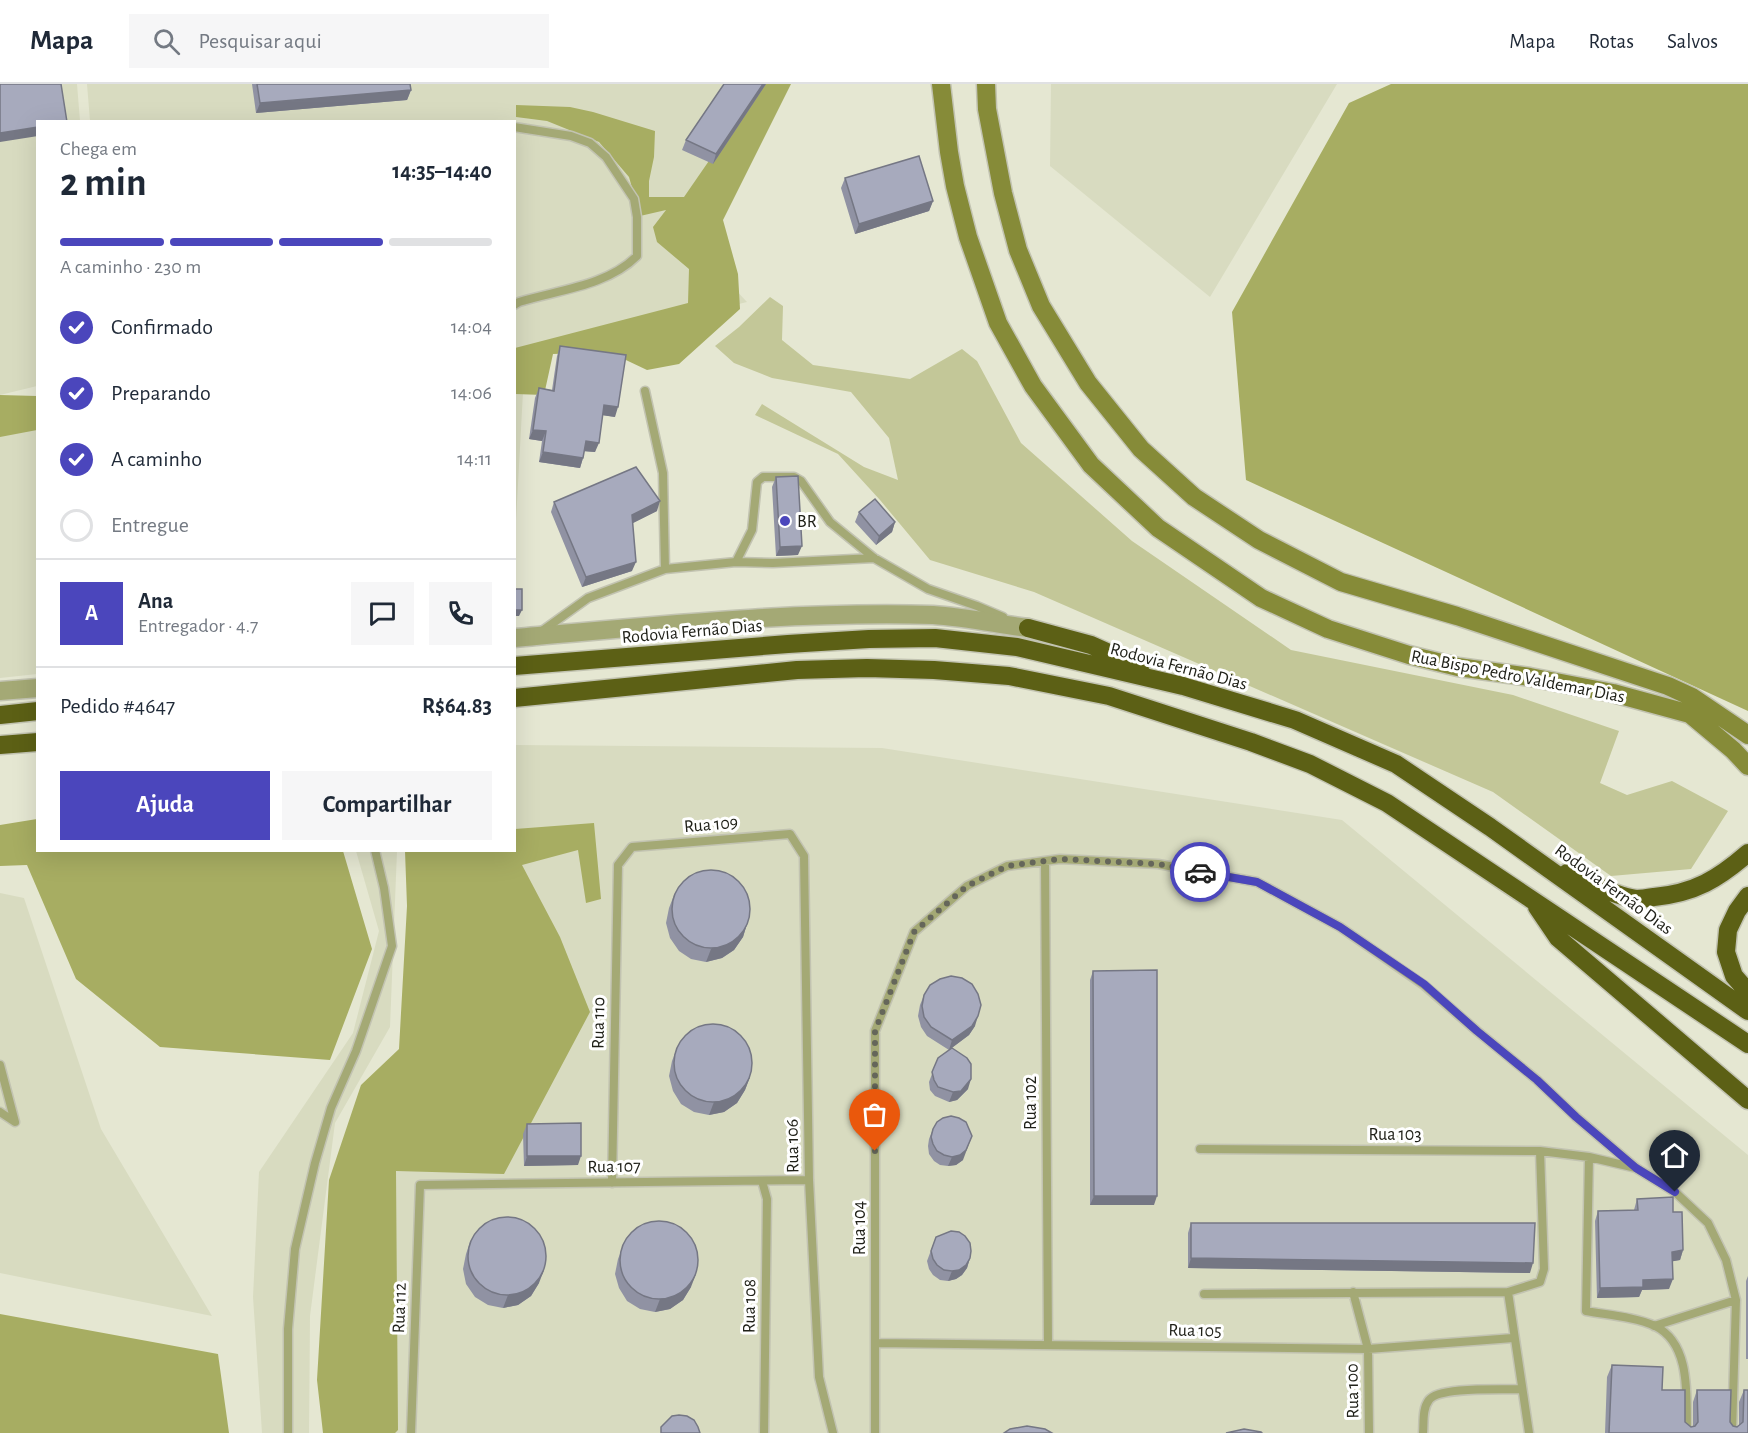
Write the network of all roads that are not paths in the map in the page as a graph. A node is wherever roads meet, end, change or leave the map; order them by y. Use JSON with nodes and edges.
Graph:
{"nodes":[{"id":1,"x":941,"y":84,"type":"edge"},
{"id":2,"x":986,"y":84,"type":"edge"},
{"id":3,"x":516,"y":127,"type":"edge"},
{"id":4,"x":516,"y":304,"type":"edge"},
{"id":5,"x":645,"y":391,"type":"dead end"},
{"id":6,"x":874,"y":558,"type":"junction"},
{"id":7,"x":736,"y":562,"type":"junction"},
{"id":8,"x":665,"y":569,"type":"junction"},
{"id":9,"x":1028,"y":628,"type":"junction"},
{"id":10,"x":534,"y":637,"type":"junction"},
{"id":11,"x":516,"y":638,"type":"edge"},
{"id":12,"x":516,"y":666,"type":"edge"},
{"id":13,"x":1183,"y":686,"type":"junction"},
{"id":14,"x":36,"y":688,"type":"edge"},
{"id":15,"x":0,"y":691,"type":"edge"},
{"id":16,"x":516,"y":698,"type":"edge"},
{"id":17,"x":36,"y":711,"type":"edge"},
{"id":18,"x":0,"y":715,"type":"edge"},
{"id":19,"x":1748,"y":735,"type":"edge"},
{"id":20,"x":36,"y":742,"type":"edge"},
{"id":21,"x":0,"y":746,"type":"edge"},
{"id":22,"x":1748,"y":766,"type":"edge"},
{"id":23,"x":375,"y":852,"type":"edge"},
{"id":24,"x":1748,"y":853,"type":"edge"},
{"id":25,"x":804,"y":856,"type":"joint"},
{"id":26,"x":1537,"y":860,"type":"junction"},
{"id":27,"x":1045,"y":861,"type":"junction"},
{"id":28,"x":618,"y":864,"type":"joint"},
{"id":29,"x":1748,"y":896,"type":"edge"},
{"id":30,"x":1531,"y":898,"type":"junction"},
{"id":31,"x":1748,"y":992,"type":"edge"},
{"id":32,"x":1748,"y":1011,"type":"edge"},
{"id":33,"x":1748,"y":1044,"type":"edge"},
{"id":34,"x":0,"y":1065,"type":"edge"},
{"id":35,"x":1748,"y":1100,"type":"edge"},
{"id":36,"x":0,"y":1112,"type":"edge"},
{"id":37,"x":1200,"y":1149,"type":"dead end"},
{"id":38,"x":1540,"y":1151,"type":"junction"},
{"id":39,"x":1589,"y":1157,"type":"junction"},
{"id":40,"x":1636,"y":1168,"type":"junction"},
{"id":41,"x":809,"y":1180,"type":"junction"},
{"id":42,"x":762,"y":1181,"type":"junction"},
{"id":43,"x":612,"y":1183,"type":"junction"},
{"id":44,"x":420,"y":1185,"type":"joint"},
{"id":45,"x":1353,"y":1292,"type":"junction"},
{"id":46,"x":1508,"y":1292,"type":"junction"},
{"id":47,"x":1204,"y":1294,"type":"dead end"},
{"id":48,"x":1736,"y":1300,"type":"junction"},
{"id":49,"x":1654,"y":1326,"type":"junction"},
{"id":50,"x":1513,"y":1338,"type":"junction"},
{"id":51,"x":875,"y":1343,"type":"junction"},
{"id":52,"x":1048,"y":1345,"type":"junction"},
{"id":53,"x":1368,"y":1349,"type":"junction"},
{"id":54,"x":1522,"y":1389,"type":"junction"},
{"id":55,"x":288,"y":1433,"type":"edge"},
{"id":56,"x":411,"y":1433,"type":"edge"},
{"id":57,"x":764,"y":1433,"type":"edge"},
{"id":58,"x":833,"y":1433,"type":"edge"},
{"id":59,"x":875,"y":1433,"type":"edge"},
{"id":60,"x":1369,"y":1433,"type":"edge"},
{"id":61,"x":1423,"y":1433,"type":"edge"},
{"id":62,"x":1529,"y":1433,"type":"edge"},
{"id":63,"x":1687,"y":1433,"type":"edge"},
{"id":64,"x":1732,"y":1433,"type":"edge"}],
"edges":[{"from":1,"to":22,"type":"main road","name":"Rua Bispo Pedro Valdemar Dias"},
{"from":2,"to":19,"type":"main road","name":"Rua Bispo Pedro Valdemar Dias"},
{"from":3,"to":4,"type":"lane"},
{"from":5,"to":8,"type":"lane"},
{"from":6,"to":7,"type":"lane"},
{"from":6,"to":7,"type":"lane"},
{"from":6,"to":9,"type":"lane"},
{"from":7,"to":8,"type":"lane"},
{"from":8,"to":10,"type":"lane"},
{"from":9,"to":10,"type":"street","name":"Rodovia Fernão Dias"},
{"from":9,"to":13,"type":"highway"},
{"from":10,"to":11,"type":"street","name":"Rodovia Fernão Dias"},
{"from":12,"to":13,"type":"highway","name":"Rodovia Fernão Dias"},
{"from":13,"to":26,"type":"highway","name":"Rodovia Fernão Dias"},
{"from":14,"to":15,"type":"street"},
{"from":16,"to":30,"type":"highway"},
{"from":17,"to":18,"type":"highway"},
{"from":20,"to":21,"type":"highway"},
{"from":23,"to":55,"type":"lane"},
{"from":24,"to":26,"type":"highway"},
{"from":25,"to":28,"type":"lane","name":"Rua 109"},
{"from":25,"to":41,"type":"lane","name":"Rua 106"},
{"from":26,"to":32,"type":"highway","name":"Rodovia Fernão Dias"},
{"from":27,"to":40,"type":"lane","name":"Rua 103"},
{"from":27,"to":51,"type":"lane","name":"Rua 104"},
{"from":27,"to":52,"type":"lane","name":"Rua 102"},
{"from":28,"to":43,"type":"lane","name":"Rua 110"},
{"from":29,"to":31,"type":"highway"},
{"from":30,"to":33,"type":"highway"},
{"from":30,"to":35,"type":"highway"},
{"from":34,"to":36,"type":"lane"},
{"from":37,"to":38,"type":"lane","name":"Rua 103"},
{"from":38,"to":39,"type":"lane","name":"Rua 103"},
{"from":38,"to":46,"type":"lane"},
{"from":39,"to":40,"type":"lane","name":"Rua 103"},
{"from":39,"to":49,"type":"lane"},
{"from":40,"to":48,"type":"lane","name":"Rua 103"},
{"from":41,"to":42,"type":"lane","name":"Rua 107"},
{"from":41,"to":58,"type":"lane","name":"Rua 106"},
{"from":42,"to":43,"type":"lane","name":"Rua 107"},
{"from":42,"to":57,"type":"lane","name":"Rua 108"},
{"from":43,"to":44,"type":"lane","name":"Rua 107"},
{"from":44,"to":56,"type":"lane","name":"Rua 112"},
{"from":45,"to":46,"type":"lane"},
{"from":45,"to":47,"type":"lane"},
{"from":45,"to":53,"type":"lane","name":"Rua 100"},
{"from":46,"to":50,"type":"lane"},
{"from":48,"to":49,"type":"lane"},
{"from":48,"to":64,"type":"lane","name":"Rua 103"},
{"from":49,"to":63,"type":"lane"},
{"from":50,"to":53,"type":"lane","name":"Rua 105"},
{"from":50,"to":54,"type":"lane"},
{"from":51,"to":52,"type":"lane","name":"Rua 105"},
{"from":51,"to":59,"type":"lane","name":"Rua 104"},
{"from":52,"to":53,"type":"lane","name":"Rua 105"},
{"from":53,"to":60,"type":"lane","name":"Rua 100"},
{"from":54,"to":61,"type":"lane"},
{"from":54,"to":62,"type":"lane"}]}
